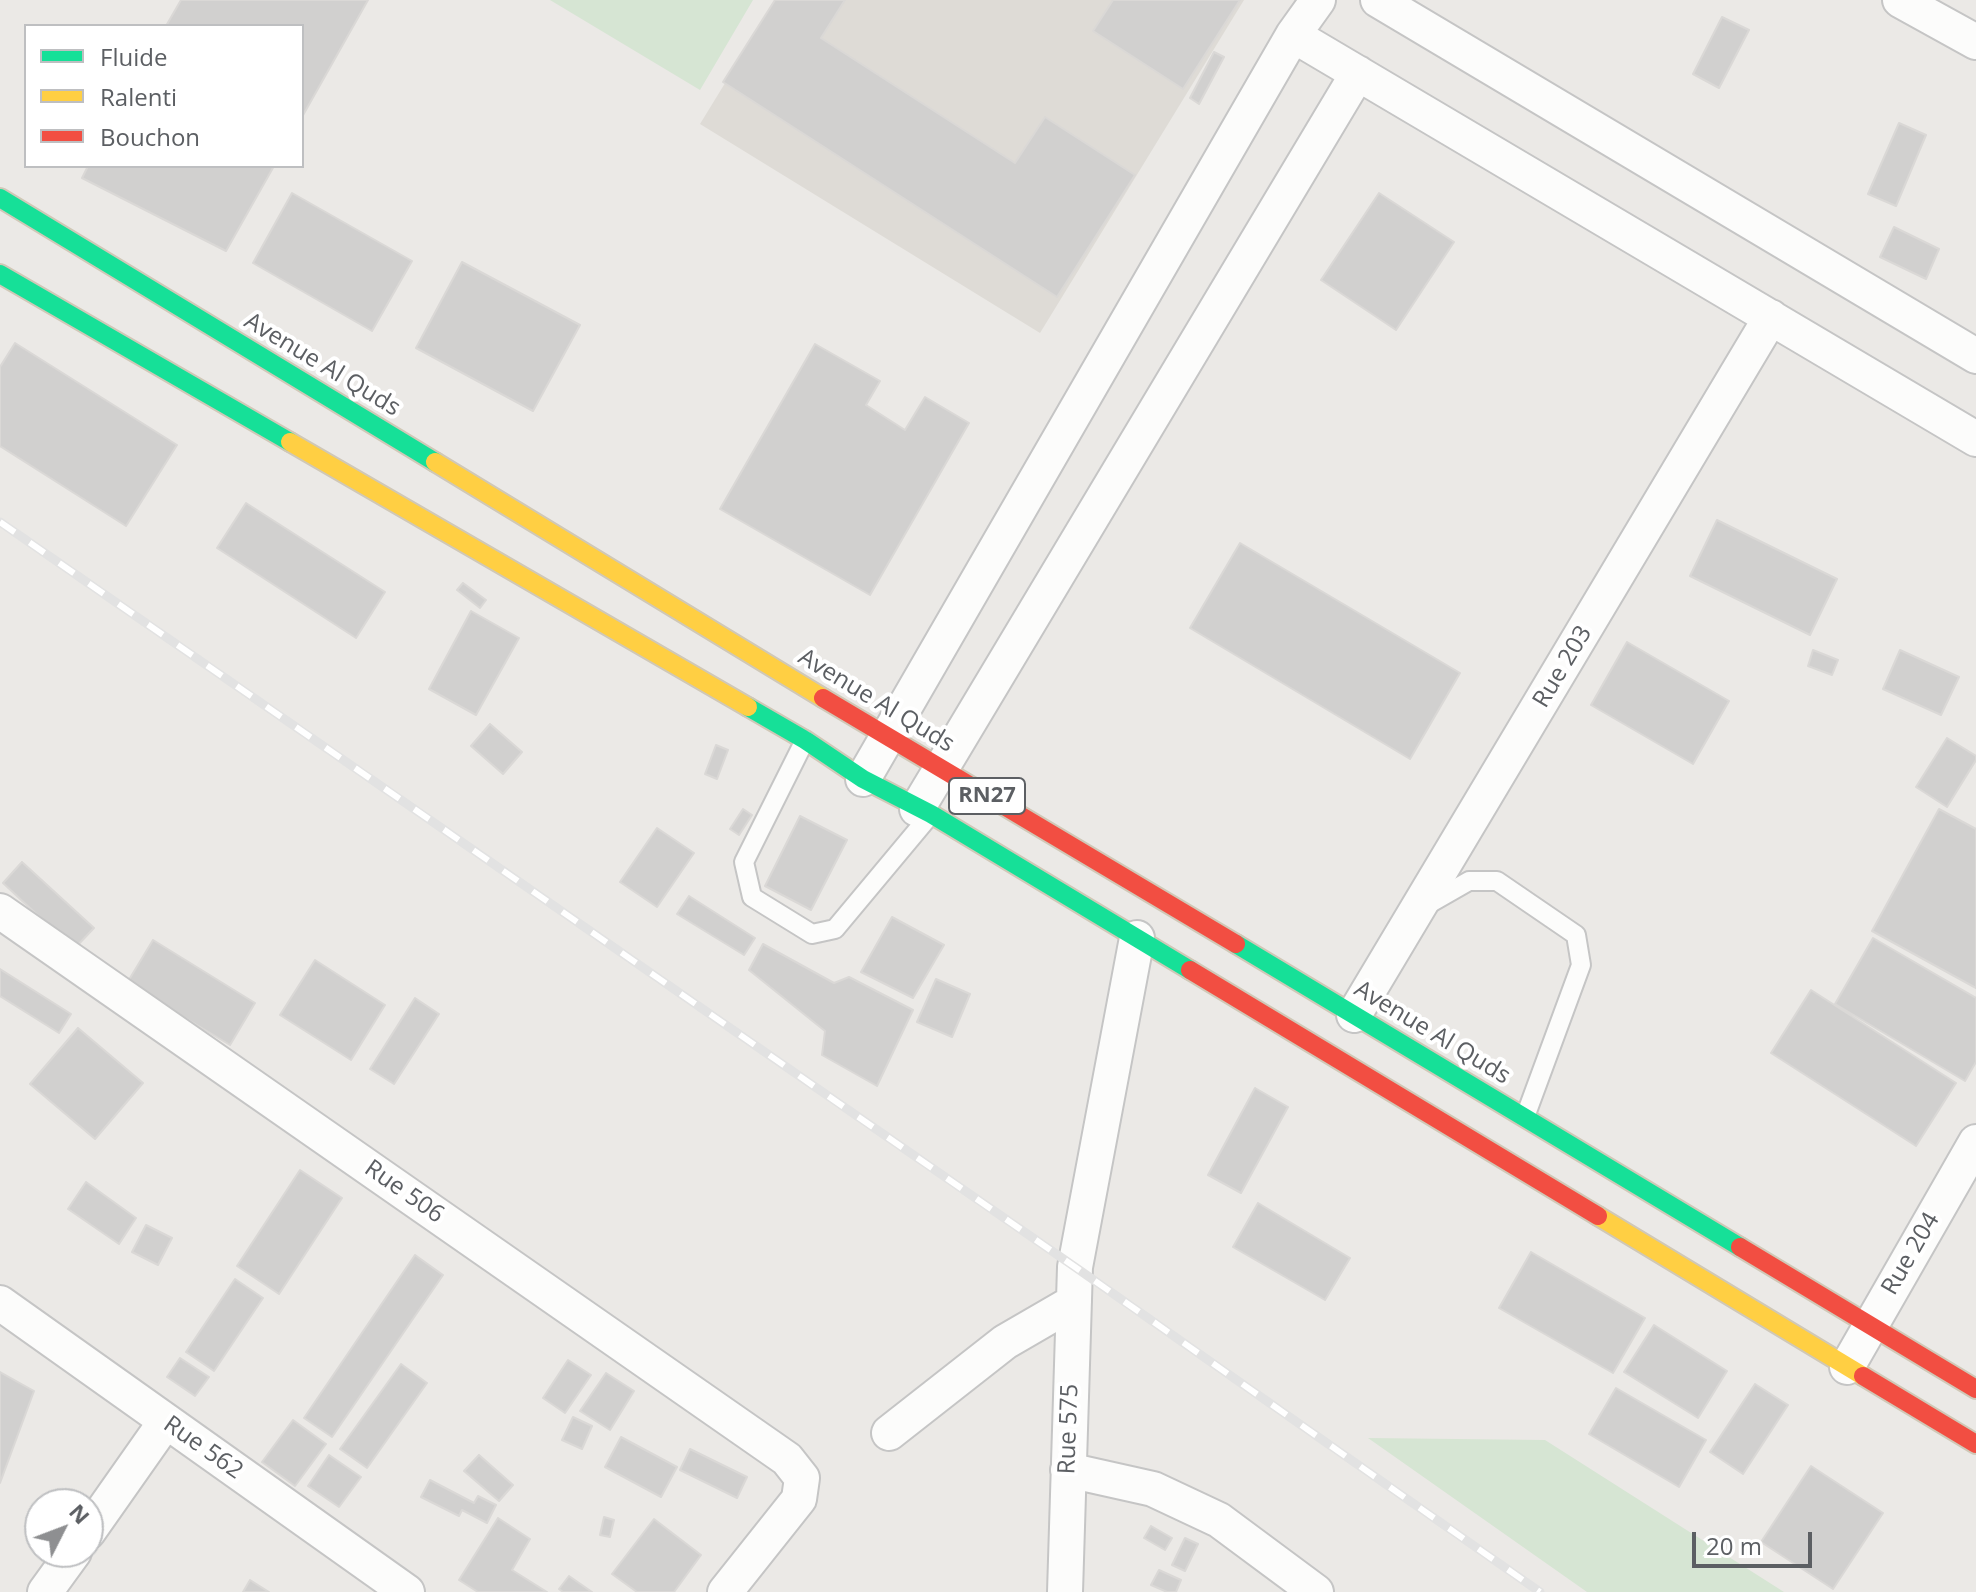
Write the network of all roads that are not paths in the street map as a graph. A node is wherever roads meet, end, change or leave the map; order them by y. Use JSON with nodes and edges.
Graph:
{"nodes":[{"id":1,"x":1318,"y":0,"type":"edge"},
{"id":2,"x":1378,"y":0,"type":"edge"},
{"id":3,"x":1900,"y":0,"type":"edge"},
{"id":4,"x":1293,"y":35,"type":"junction"},
{"id":5,"x":1976,"y":42,"type":"edge"},
{"id":6,"x":1358,"y":73,"type":"junction"},
{"id":7,"x":0,"y":198,"type":"edge"},
{"id":8,"x":0,"y":274,"type":"edge"},
{"id":9,"x":1771,"y":317,"type":"junction"},
{"id":10,"x":1976,"y":356,"type":"edge"},
{"id":11,"x":1976,"y":439,"type":"edge"},
{"id":12,"x":888,"y":737,"type":"junction"},
{"id":13,"x":805,"y":740,"type":"junction"},
{"id":14,"x":941,"y":768,"type":"junction"},
{"id":15,"x":863,"y":779,"type":"junction"},
{"id":16,"x":924,"y":811,"type":"junction"},
{"id":17,"x":1418,"y":910,"type":"junction"},
{"id":18,"x":0,"y":911,"type":"edge"},
{"id":19,"x":1137,"y":938,"type":"junction"},
{"id":20,"x":1354,"y":1015,"type":"junction"},
{"id":21,"x":1525,"y":1117,"type":"junction"},
{"id":22,"x":1976,"y":1142,"type":"edge"},
{"id":23,"x":1074,"y":1302,"type":"junction"},
{"id":24,"x":0,"y":1303,"type":"edge"},
{"id":25,"x":1870,"y":1326,"type":"junction"},
{"id":26,"x":1847,"y":1367,"type":"junction"},
{"id":27,"x":1976,"y":1389,"type":"edge"},
{"id":28,"x":166,"y":1421,"type":"junction"},
{"id":29,"x":889,"y":1433,"type":"dead end"},
{"id":30,"x":1976,"y":1444,"type":"edge"},
{"id":31,"x":1068,"y":1470,"type":"junction"},
{"id":32,"x":104,"y":1509,"type":"edge"},
{"id":33,"x":62,"y":1568,"type":"edge"},
{"id":34,"x":45,"y":1592,"type":"edge"},
{"id":35,"x":407,"y":1592,"type":"edge"},
{"id":36,"x":725,"y":1592,"type":"edge"},
{"id":37,"x":1065,"y":1592,"type":"edge"},
{"id":38,"x":1316,"y":1592,"type":"edge"}],
"edges":[{"from":1,"to":4,"type":"street"},
{"from":2,"to":10,"type":"street"},
{"from":3,"to":5,"type":"street"},
{"from":4,"to":6,"type":"street"},
{"from":4,"to":12,"type":"street"},
{"from":6,"to":9,"type":"street"},
{"from":6,"to":14,"type":"street"},
{"from":7,"to":12,"type":"main road","name":"Avenue Al Quds","number":"RN27"},
{"from":8,"to":13,"type":"main road","number":"RN27"},
{"from":9,"to":11,"type":"street"},
{"from":9,"to":17,"type":"street","name":"Rue 203"},
{"from":12,"to":14,"type":"main road","name":"Avenue Al Quds","number":"RN27"},
{"from":12,"to":15,"type":"street"},
{"from":13,"to":15,"type":"main road","number":"RN27"},
{"from":13,"to":16,"type":"lane"},
{"from":14,"to":16,"type":"street"},
{"from":14,"to":20,"type":"main road","name":"Avenue Al Quds","number":"RN27"},
{"from":15,"to":16,"type":"main road","number":"RN27"},
{"from":16,"to":19,"type":"main road","number":"RN27"},
{"from":17,"to":20,"type":"street","name":"Rue 203"},
{"from":17,"to":21,"type":"lane"},
{"from":18,"to":36,"type":"street","name":"Rue 506"},
{"from":19,"to":23,"type":"street","name":"Rue 575"},
{"from":19,"to":26,"type":"main road","number":"RN27"},
{"from":20,"to":21,"type":"main road","name":"Avenue Al Quds","number":"RN27"},
{"from":21,"to":25,"type":"main road","name":"Avenue Al Quds","number":"RN27"},
{"from":22,"to":25,"type":"street","name":"Rue 204"},
{"from":23,"to":29,"type":"street"},
{"from":23,"to":31,"type":"street","name":"Rue 575"},
{"from":24,"to":28,"type":"street","name":"Rue 562"},
{"from":25,"to":26,"type":"street","name":"Rue 204"},
{"from":25,"to":27,"type":"main road","name":"Avenue Al Quds","number":"RN27"},
{"from":26,"to":30,"type":"main road","number":"RN27"},
{"from":28,"to":32,"type":"street"},
{"from":28,"to":35,"type":"street","name":"Rue 562"},
{"from":31,"to":37,"type":"street","name":"Rue 575"},
{"from":31,"to":38,"type":"street"},
{"from":33,"to":34,"type":"street"}]}
